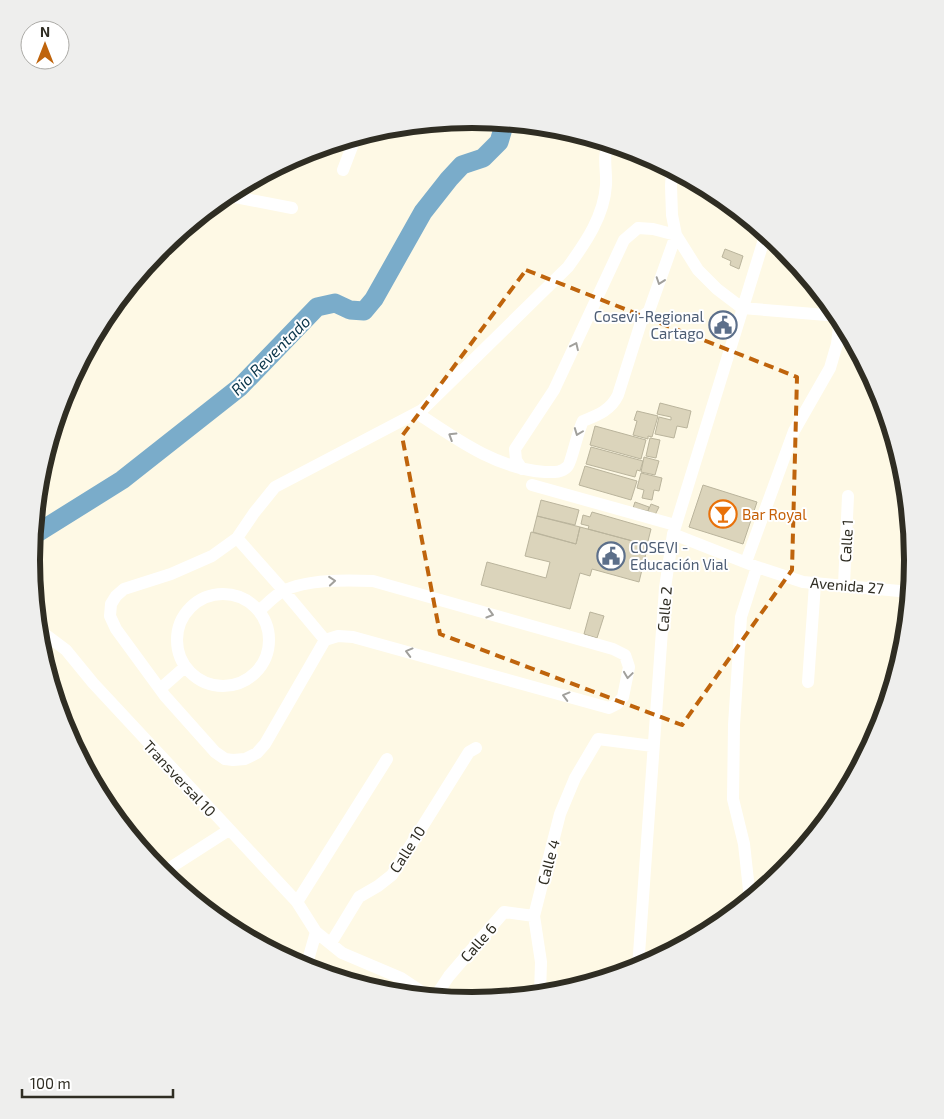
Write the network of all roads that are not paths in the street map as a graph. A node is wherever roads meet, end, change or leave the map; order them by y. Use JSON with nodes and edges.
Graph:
{"nodes":[{"id":1,"x":353,"y":144,"type":"edge"},
{"id":2,"x":606,"y":149,"type":"edge"},
{"id":3,"x":343,"y":170,"type":"dead end"},
{"id":4,"x":672,"y":176,"type":"edge"},
{"id":5,"x":236,"y":197,"type":"edge"},
{"id":6,"x":292,"y":208,"type":"dead end"},
{"id":7,"x":676,"y":235,"type":"junction"},
{"id":8,"x":763,"y":241,"type":"edge"},
{"id":9,"x":742,"y":308,"type":"junction"},
{"id":10,"x":828,"y":315,"type":"edge"},
{"id":11,"x":838,"y":331,"type":"edge"},
{"id":12,"x":417,"y":412,"type":"junction"},
{"id":13,"x":522,"y":469,"type":"junction"},
{"id":14,"x":532,"y":485,"type":"dead end"},
{"id":15,"x":848,"y":496,"type":"dead end"},
{"id":16,"x":674,"y":529,"type":"junction"},
{"id":17,"x":237,"y":538,"type":"junction"},
{"id":18,"x":751,"y":564,"type":"junction"},
{"id":19,"x":815,"y":584,"type":"junction"},
{"id":20,"x":844,"y":585,"type":"junction"},
{"id":21,"x":284,"y":591,"type":"junction"},
{"id":22,"x":903,"y":591,"type":"edge"},
{"id":23,"x":259,"y":611,"type":"junction"},
{"id":24,"x":47,"y":636,"type":"edge"},
{"id":25,"x":325,"y":640,"type":"junction"},
{"id":26,"x":185,"y":667,"type":"junction"},
{"id":27,"x":808,"y":682,"type":"dead end"},
{"id":28,"x":160,"y":689,"type":"junction"},
{"id":29,"x":654,"y":746,"type":"junction"},
{"id":30,"x":476,"y":748,"type":"dead end"},
{"id":31,"x":386,"y":759,"type":"dead end"},
{"id":32,"x":229,"y":830,"type":"junction"},
{"id":33,"x":170,"y":868,"type":"edge"},
{"id":34,"x":749,"y":890,"type":"edge"},
{"id":35,"x":297,"y":902,"type":"junction"},
{"id":36,"x":534,"y":916,"type":"junction"},
{"id":37,"x":316,"y":932,"type":"junction"},
{"id":38,"x":331,"y":943,"type":"junction"},
{"id":39,"x":639,"y":958,"type":"edge"},
{"id":40,"x":308,"y":959,"type":"edge"},
{"id":41,"x":540,"y":986,"type":"edge"},
{"id":42,"x":416,"y":988,"type":"edge"},
{"id":43,"x":440,"y":991,"type":"edge"}],
"edges":[{"from":1,"to":3,"type":"street"},
{"from":2,"to":12,"type":"street"},
{"from":4,"to":7,"type":"street"},
{"from":5,"to":6,"type":"street"},
{"from":7,"to":9,"type":"street"},
{"from":7,"to":13,"type":"street","one_way":true},
{"from":13,"to":7,"type":"street","one_way":true},
{"from":8,"to":9,"type":"street","name":"Calle 2"},
{"from":9,"to":10,"type":"street"},
{"from":9,"to":16,"type":"street","name":"Calle 2"},
{"from":11,"to":18,"type":"street"},
{"from":13,"to":12,"type":"street","one_way":true},
{"from":12,"to":17,"type":"street"},
{"from":14,"to":16,"type":"street","name":"Avenida 27"},
{"from":15,"to":20,"type":"street","name":"Calle 1"},
{"from":16,"to":18,"type":"street","name":"Avenida 27"},
{"from":16,"to":29,"type":"street","name":"Calle 2"},
{"from":17,"to":21,"type":"street"},
{"from":17,"to":28,"type":"street"},
{"from":18,"to":19,"type":"street","name":"Avenida 27"},
{"from":18,"to":34,"type":"street"},
{"from":19,"to":20,"type":"street","name":"Avenida 27"},
{"from":19,"to":27,"type":"street"},
{"from":20,"to":22,"type":"street","name":"Avenida 27"},
{"from":21,"to":23,"type":"street"},
{"from":21,"to":25,"type":"street"},
{"from":21,"to":25,"type":"street","one_way":true},
{"from":23,"to":26,"type":"street"},
{"from":23,"to":26,"type":"street"},
{"from":24,"to":32,"type":"street","name":"Transversal 10"},
{"from":25,"to":28,"type":"street"},
{"from":26,"to":28,"type":"street"},
{"from":29,"to":36,"type":"street","name":"Calle 4"},
{"from":29,"to":39,"type":"street","name":"Calle 2"},
{"from":30,"to":38,"type":"street","name":"Calle 10"},
{"from":31,"to":35,"type":"street"},
{"from":32,"to":33,"type":"street"},
{"from":32,"to":35,"type":"street","name":"Transversal 10"},
{"from":35,"to":37,"type":"street","name":"Transversal 10"},
{"from":36,"to":41,"type":"street","name":"Calle 4"},
{"from":36,"to":43,"type":"street","name":"Calle 6"},
{"from":37,"to":38,"type":"street"},
{"from":37,"to":40,"type":"street"},
{"from":38,"to":42,"type":"street"}]}
